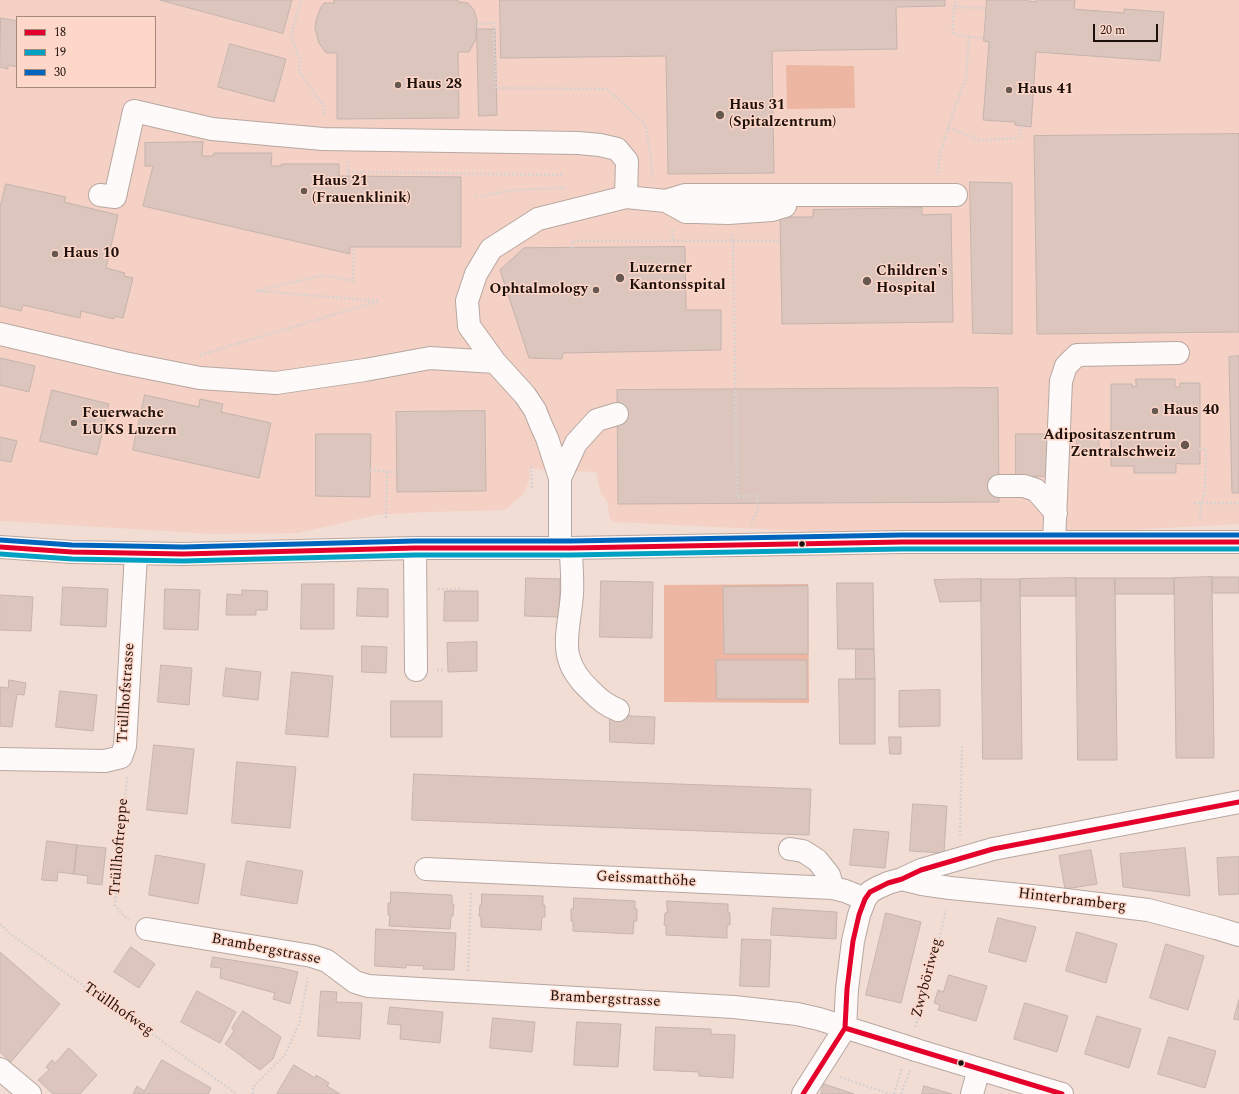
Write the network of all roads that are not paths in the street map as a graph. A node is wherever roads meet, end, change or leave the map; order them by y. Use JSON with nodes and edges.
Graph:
{"nodes":[{"id":1,"x":100,"y":195,"type":"dead end"},
{"id":2,"x":813,"y":195,"type":"junction"},
{"id":3,"x":956,"y":195,"type":"dead end"},
{"id":4,"x":626,"y":197,"type":"junction"},
{"id":5,"x":666,"y":201,"type":"junction"},
{"id":6,"x":0,"y":334,"type":"edge"},
{"id":7,"x":1178,"y":352,"type":"dead end"},
{"id":8,"x":495,"y":362,"type":"junction"},
{"id":9,"x":617,"y":414,"type":"dead end"},
{"id":10,"x":560,"y":478,"type":"junction"},
{"id":11,"x":999,"y":486,"type":"dead end"},
{"id":12,"x":1056,"y":513,"type":"junction"},
{"id":13,"x":1054,"y":542,"type":"junction"},
{"id":14,"x":1239,"y":542,"type":"edge"},
{"id":15,"x":565,"y":545,"type":"junction"},
{"id":16,"x":0,"y":547,"type":"edge"},
{"id":17,"x":415,"y":548,"type":"junction"},
{"id":18,"x":136,"y":554,"type":"junction"},
{"id":19,"x":416,"y":670,"type":"dead end"},
{"id":20,"x":618,"y":710,"type":"dead end"},
{"id":21,"x":0,"y":759,"type":"edge"},
{"id":22,"x":1239,"y":802,"type":"edge"},
{"id":23,"x":790,"y":849,"type":"dead end"},
{"id":24,"x":426,"y":869,"type":"dead end"},
{"id":25,"x":902,"y":879,"type":"junction"},
{"id":26,"x":833,"y":888,"type":"junction"},
{"id":27,"x":865,"y":899,"type":"junction"},
{"id":28,"x":147,"y":929,"type":"road end"},
{"id":29,"x":1239,"y":935,"type":"edge"},
{"id":30,"x":845,"y":1028,"type":"junction"},
{"id":31,"x":0,"y":1069,"type":"edge"},
{"id":32,"x":979,"y":1069,"type":"junction"},
{"id":33,"x":1014,"y":1087,"type":"edge"},
{"id":34,"x":30,"y":1094,"type":"edge"},
{"id":35,"x":802,"y":1094,"type":"edge"},
{"id":36,"x":972,"y":1094,"type":"edge"},
{"id":37,"x":1062,"y":1094,"type":"edge"}],
"edges":[{"from":1,"to":4,"type":"street"},
{"from":2,"to":3,"type":"street"},
{"from":2,"to":5,"type":"street"},
{"from":2,"to":5,"type":"street"},
{"from":4,"to":5,"type":"street"},
{"from":4,"to":8,"type":"street"},
{"from":6,"to":8,"type":"street"},
{"from":7,"to":12,"type":"street"},
{"from":8,"to":10,"type":"street"},
{"from":9,"to":10,"type":"street"},
{"from":10,"to":15,"type":"street"},
{"from":11,"to":12,"type":"street"},
{"from":12,"to":13,"type":"street"},
{"from":13,"to":14,"type":"street"},
{"from":13,"to":15,"type":"street"},
{"from":15,"to":17,"type":"street"},
{"from":15,"to":20,"type":"street"},
{"from":16,"to":18,"type":"street"},
{"from":17,"to":18,"type":"street"},
{"from":17,"to":19,"type":"street"},
{"from":18,"to":21,"type":"street","name":"Trüllhofstrasse"},
{"from":22,"to":25,"type":"street"},
{"from":23,"to":26,"type":"street"},
{"from":24,"to":26,"type":"street","name":"Geissmatthöhe"},
{"from":25,"to":27,"type":"street"},
{"from":25,"to":29,"type":"street","name":"Hinterbramberg"},
{"from":26,"to":27,"type":"street","name":"Geissmatthöhe"},
{"from":27,"to":30,"type":"street"},
{"from":28,"to":30,"type":"street","name":"Brambergstrasse"},
{"from":30,"to":32,"type":"street","name":"Brambergstrasse"},
{"from":30,"to":35,"type":"street"},
{"from":31,"to":34,"type":"street"},
{"from":32,"to":33,"type":"street","name":"Brambergstrasse"},
{"from":32,"to":36,"type":"street"},
{"from":33,"to":37,"type":"street","name":"Brambergstrasse"}]}
